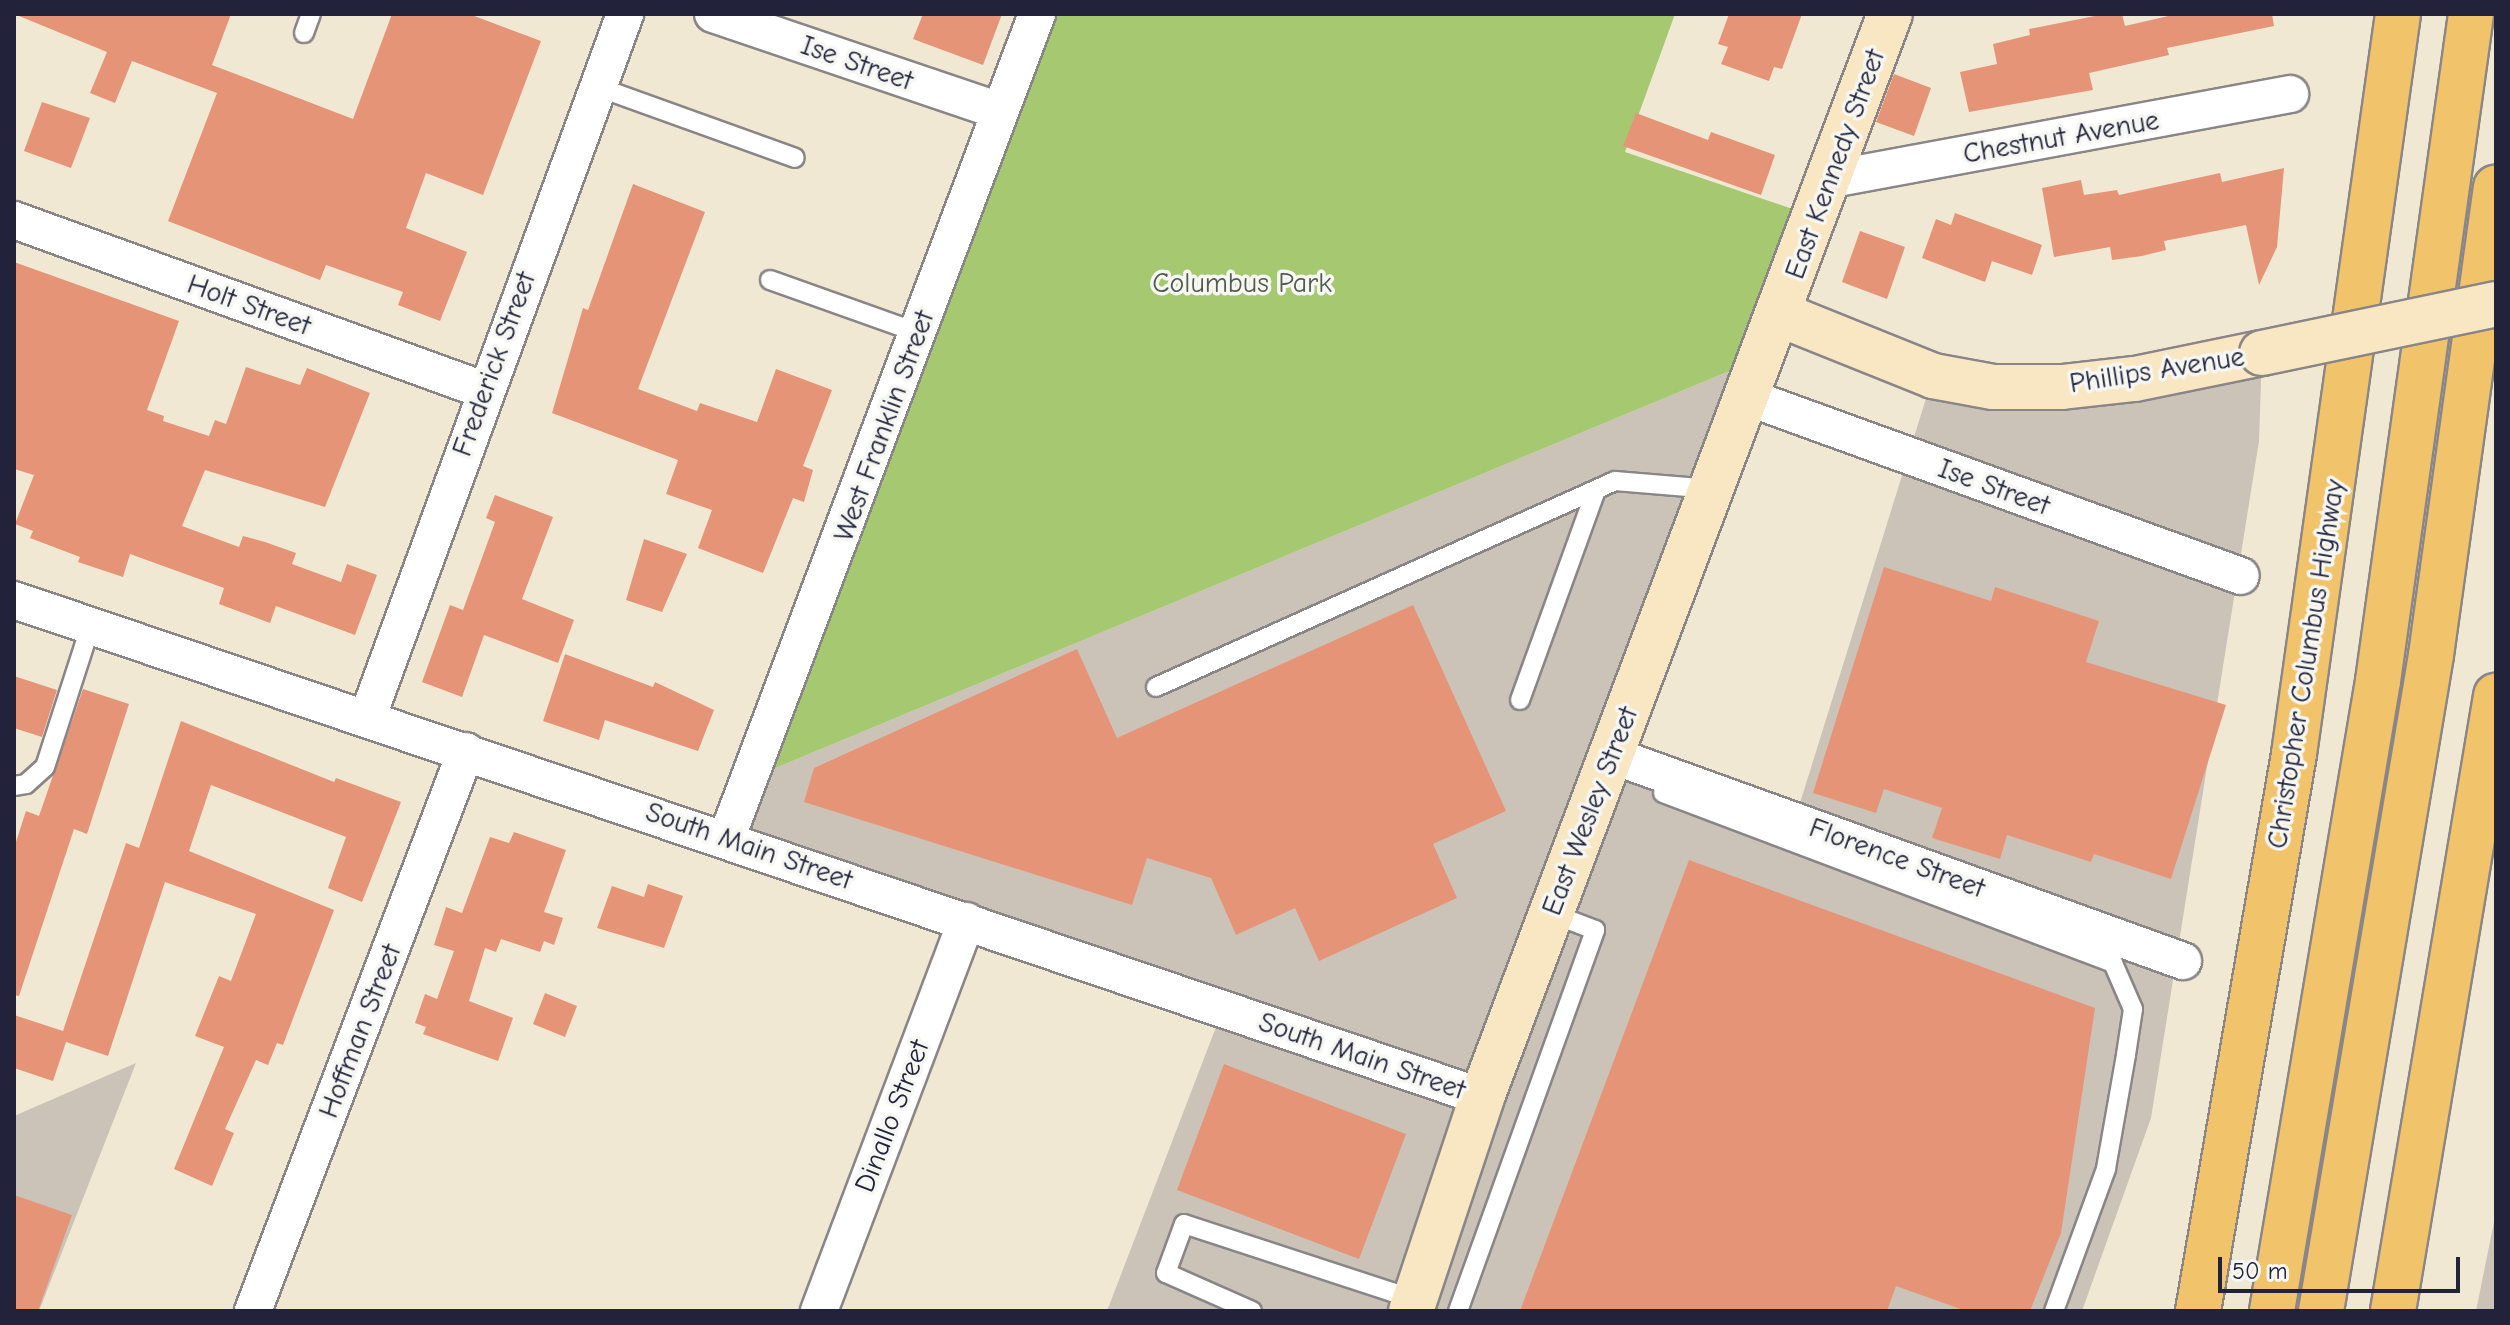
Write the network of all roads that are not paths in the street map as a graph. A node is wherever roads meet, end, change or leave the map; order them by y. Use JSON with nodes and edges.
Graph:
{"nodes":[{"id":1,"x":311,"y":14,"type":"edge"},
{"id":2,"x":625,"y":14,"type":"edge"},
{"id":3,"x":713,"y":14,"type":"edge"},
{"id":4,"x":1037,"y":14,"type":"edge"},
{"id":5,"x":1890,"y":14,"type":"edge"},
{"id":6,"x":2367,"y":14,"type":"edge"},
{"id":7,"x":2398,"y":14,"type":"edge"},
{"id":8,"x":2471,"y":14,"type":"edge"},
{"id":9,"x":304,"y":33,"type":"dead end"},
{"id":10,"x":598,"y":87,"type":"junction"},
{"id":11,"x":2290,"y":94,"type":"dead end"},
{"id":12,"x":1000,"y":111,"type":"junction"},
{"id":13,"x":795,"y":158,"type":"dead end"},
{"id":14,"x":1832,"y":179,"type":"junction"},
{"id":15,"x":2377,"y":182,"type":"junction"},
{"id":16,"x":2496,"y":187,"type":"edge"},
{"id":17,"x":14,"y":220,"type":"edge"},
{"id":18,"x":770,"y":280,"type":"dead end"},
{"id":19,"x":2496,"y":304,"type":"edge"},
{"id":20,"x":1779,"y":314,"type":"junction"},
{"id":21,"x":919,"y":333,"type":"junction"},
{"id":22,"x":484,"y":390,"type":"junction"},
{"id":23,"x":1747,"y":397,"type":"junction"},
{"id":24,"x":1712,"y":489,"type":"junction"},
{"id":25,"x":1596,"y":490,"type":"junction"},
{"id":26,"x":2241,"y":576,"type":"dead end"},
{"id":27,"x":14,"y":600,"type":"edge"},
{"id":28,"x":91,"y":625,"type":"junction"},
{"id":29,"x":1156,"y":687,"type":"dead end"},
{"id":30,"x":2496,"y":696,"type":"edge"},
{"id":31,"x":1520,"y":700,"type":"dead end"},
{"id":32,"x":368,"y":716,"type":"junction"},
{"id":33,"x":466,"y":751,"type":"junction"},
{"id":34,"x":1608,"y":763,"type":"junction"},
{"id":35,"x":14,"y":786,"type":"edge"},
{"id":36,"x":727,"y":837,"type":"junction"},
{"id":37,"x":1551,"y":913,"type":"junction"},
{"id":38,"x":966,"y":921,"type":"junction"},
{"id":39,"x":2183,"y":961,"type":"dead end"},
{"id":40,"x":1482,"y":1097,"type":"junction"},
{"id":41,"x":1412,"y":1305,"type":"edge"},
{"id":42,"x":253,"y":1311,"type":"edge"},
{"id":43,"x":819,"y":1311,"type":"edge"},
{"id":44,"x":1252,"y":1311,"type":"edge"},
{"id":45,"x":1458,"y":1311,"type":"edge"},
{"id":46,"x":2054,"y":1311,"type":"edge"},
{"id":47,"x":2198,"y":1311,"type":"edge"},
{"id":48,"x":2272,"y":1311,"type":"edge"},
{"id":49,"x":2321,"y":1311,"type":"edge"},
{"id":50,"x":2393,"y":1311,"type":"edge"}],
"edges":[{"from":1,"to":9,"type":"lane"},
{"from":2,"to":10,"type":"street","name":"Frederick Street"},
{"from":3,"to":12,"type":"street","name":"Ise Street"},
{"from":4,"to":12,"type":"street","name":"West Franklin Street"},
{"from":5,"to":14,"type":"street","name":"East Kennedy Street"},
{"from":6,"to":15,"type":"highway"},
{"from":7,"to":15,"type":"highway","name":"Christopher Columbus Highway"},
{"from":8,"to":48,"type":"highway"},
{"from":10,"to":13,"type":"lane"},
{"from":10,"to":22,"type":"street","name":"Frederick Street"},
{"from":11,"to":14,"type":"street","name":"Chestnut Avenue"},
{"from":12,"to":21,"type":"street","name":"West Franklin Street"},
{"from":14,"to":20,"type":"street","name":"East Kennedy Street"},
{"from":15,"to":47,"type":"highway","name":"Christopher Columbus Highway"},
{"from":16,"to":49,"type":"highway"},
{"from":17,"to":22,"type":"street","name":"Holt Street"},
{"from":18,"to":21,"type":"lane"},
{"from":19,"to":20,"type":"street","name":"Phillips Avenue","bridge":true},
{"from":20,"to":23,"type":"street","name":"East Wesley Street"},
{"from":21,"to":36,"type":"street","name":"West Franklin Street"},
{"from":22,"to":32,"type":"street","name":"Frederick Street"},
{"from":23,"to":24,"type":"street","name":"East Wesley Street"},
{"from":23,"to":26,"type":"street","name":"Ise Street"},
{"from":24,"to":25,"type":"lane"},
{"from":24,"to":34,"type":"street","name":"East Wesley Street"},
{"from":25,"to":29,"type":"lane"},
{"from":25,"to":31,"type":"lane"},
{"from":27,"to":28,"type":"street","name":"South Main Street"},
{"from":28,"to":32,"type":"street","name":"South Main Street"},
{"from":28,"to":35,"type":"lane"},
{"from":30,"to":50,"type":"highway"},
{"from":32,"to":33,"type":"street","name":"South Main Street"},
{"from":33,"to":36,"type":"street","name":"South Main Street"},
{"from":33,"to":42,"type":"street","name":"Hoffman Street"},
{"from":34,"to":37,"type":"street","name":"East Wesley Street"},
{"from":34,"to":39,"type":"street","name":"Florence Street"},
{"from":34,"to":46,"type":"lane"},
{"from":36,"to":38,"type":"street","name":"South Main Street"},
{"from":37,"to":40,"type":"street","name":"East Wesley Street"},
{"from":37,"to":45,"type":"lane"},
{"from":38,"to":40,"type":"street","name":"South Main Street"},
{"from":38,"to":43,"type":"street","name":"Dinallo Street"},
{"from":40,"to":41,"type":"street","name":"East Wesley Street"},
{"from":41,"to":44,"type":"lane"}]}
